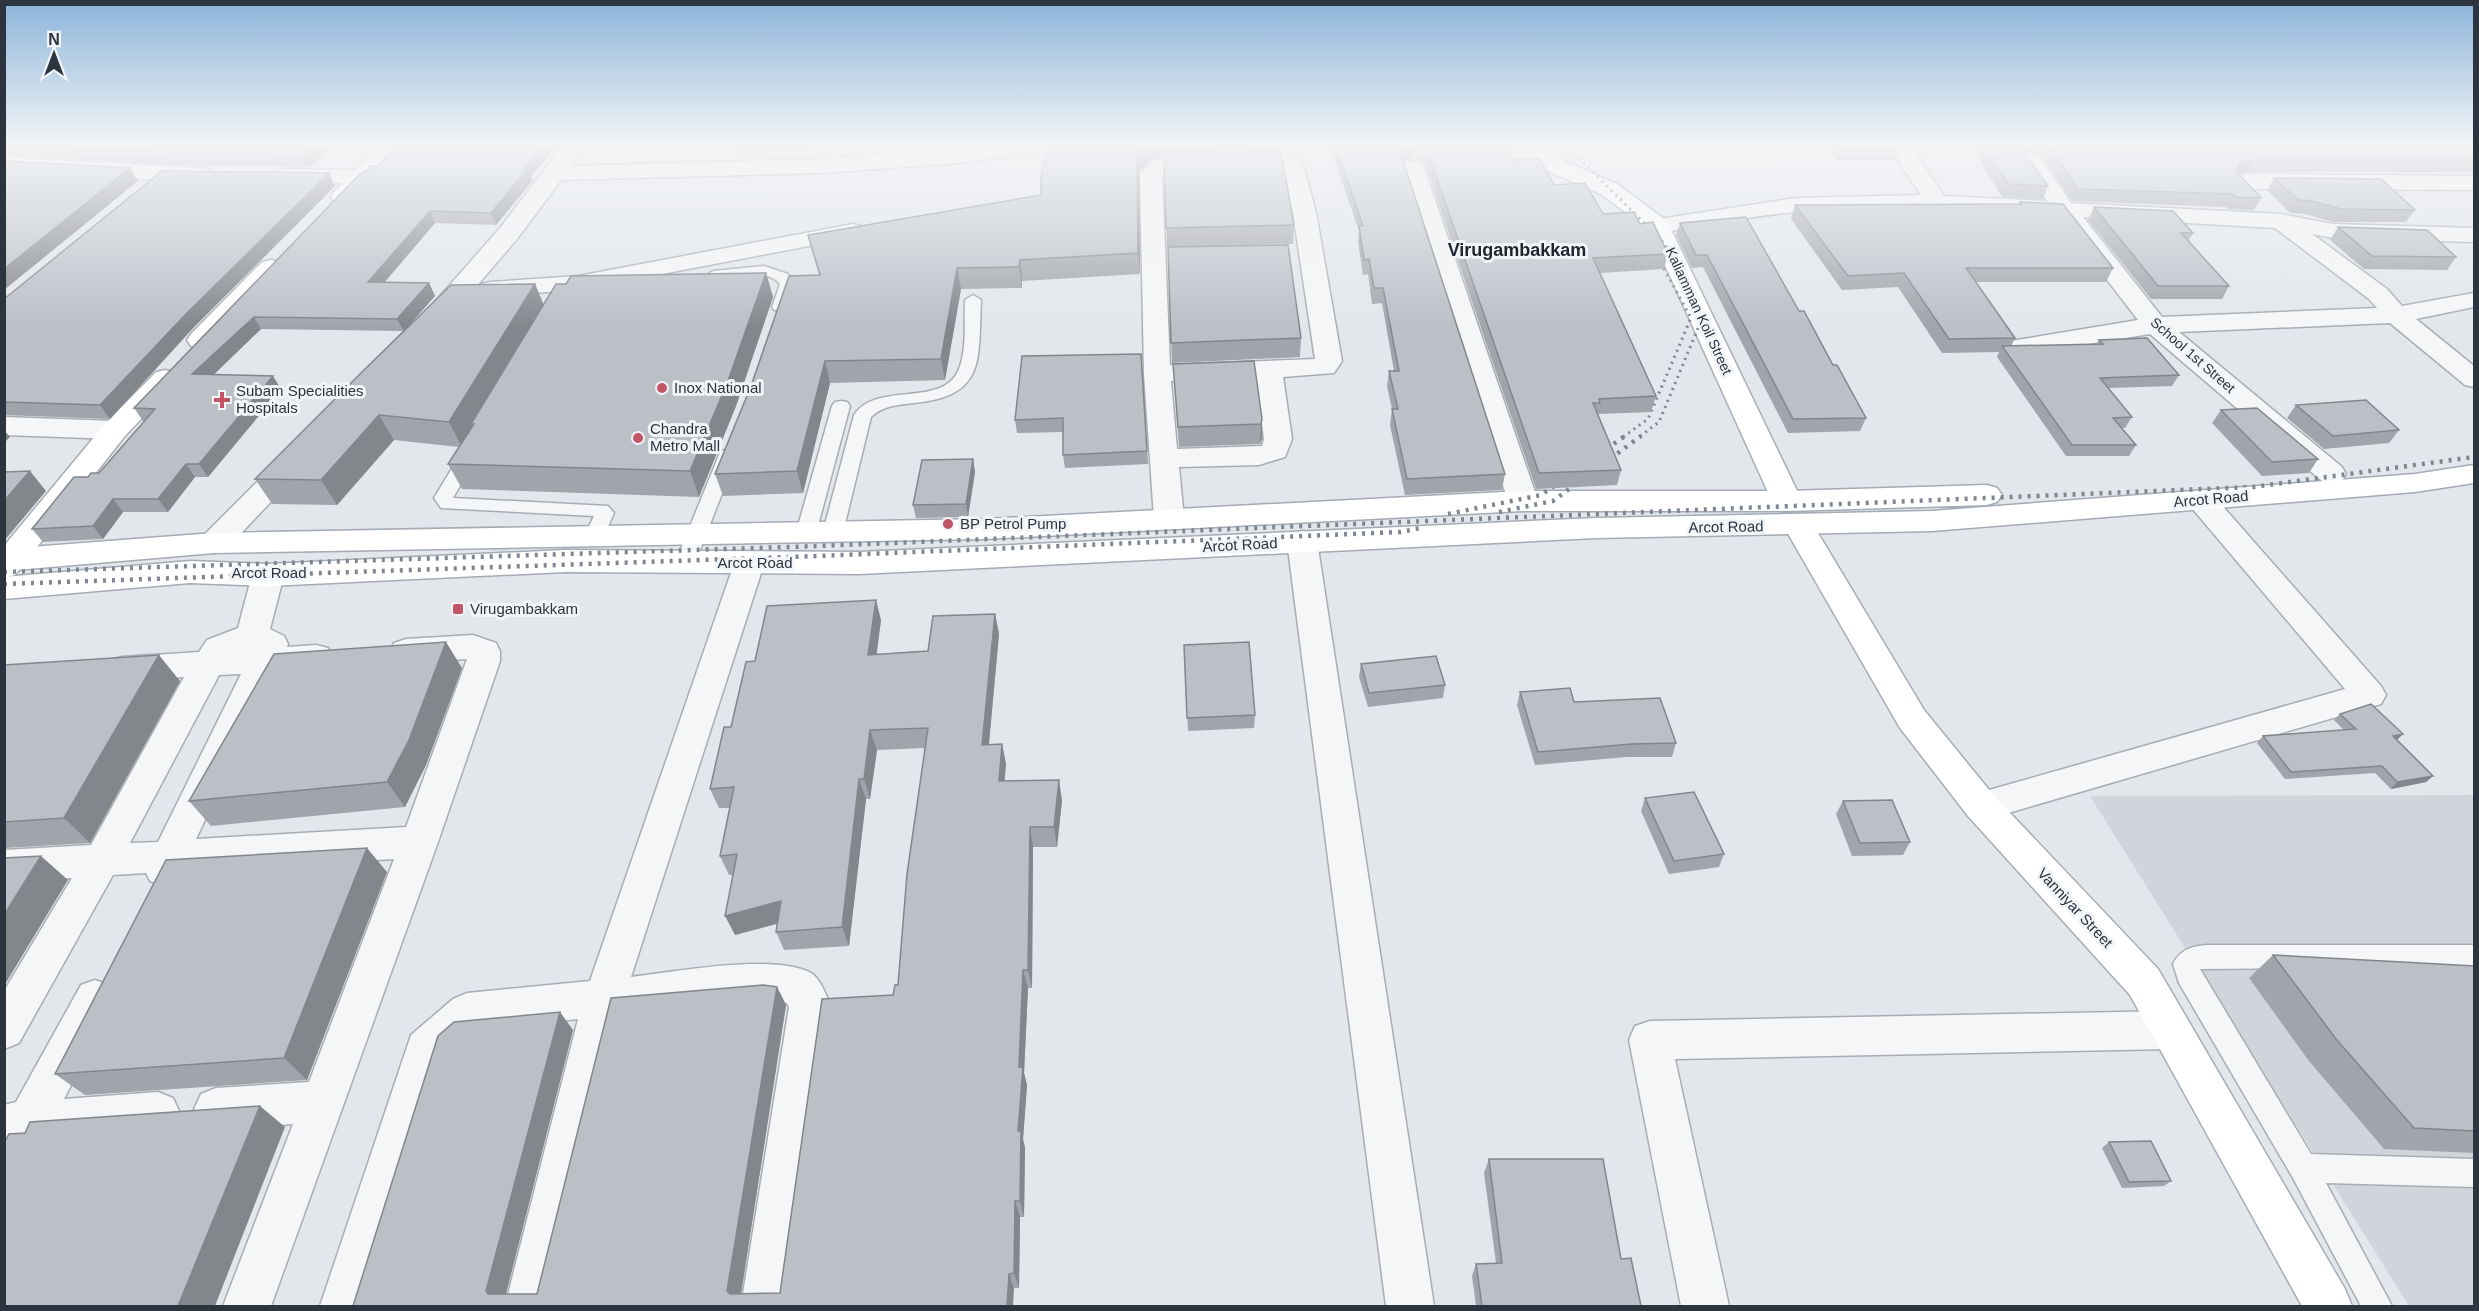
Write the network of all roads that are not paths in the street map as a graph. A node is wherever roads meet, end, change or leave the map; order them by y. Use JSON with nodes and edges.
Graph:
{"nodes":[{"id":1,"x":334,"y":205,"type":"edge"},
{"id":2,"x":529,"y":205,"type":"edge"},
{"id":3,"x":1154,"y":205,"type":"edge"},
{"id":4,"x":1299,"y":205,"type":"edge"},
{"id":5,"x":1425,"y":205,"type":"edge"},
{"id":6,"x":1631,"y":205,"type":"edge"},
{"id":7,"x":1795,"y":205,"type":"edge"},
{"id":8,"x":1983,"y":205,"type":"edge"},
{"id":9,"x":2062,"y":205,"type":"edge"},
{"id":10,"x":2266,"y":205,"type":"edge"},
{"id":11,"x":329,"y":210,"type":"edge"},
{"id":12,"x":2067,"y":211,"type":"junction"},
{"id":13,"x":2281,"y":221,"type":"junction"},
{"id":14,"x":1659,"y":226,"type":"junction"},
{"id":15,"x":877,"y":227,"type":"edge"},
{"id":16,"x":2464,"y":234,"type":"edge"},
{"id":17,"x":286,"y":252,"type":"edge"},
{"id":18,"x":2475,"y":252,"type":"edge"},
{"id":19,"x":461,"y":291,"type":"junction"},
{"id":20,"x":561,"y":300,"type":"edge"},
{"id":21,"x":973,"y":300,"type":"dead end"},
{"id":22,"x":2475,"y":300,"type":"edge"},
{"id":23,"x":2396,"y":315,"type":"junction"},
{"id":24,"x":2155,"y":325,"type":"junction"},
{"id":25,"x":773,"y":329,"type":"edge"},
{"id":26,"x":420,"y":333,"type":"edge"},
{"id":27,"x":2020,"y":347,"type":"edge"},
{"id":28,"x":1269,"y":371,"type":"junction"},
{"id":29,"x":1157,"y":374,"type":"junction"},
{"id":30,"x":2475,"y":379,"type":"edge"},
{"id":31,"x":841,"y":406,"type":"dead end"},
{"id":32,"x":4,"y":426,"type":"edge"},
{"id":33,"x":115,"y":430,"type":"junction"},
{"id":34,"x":734,"y":439,"type":"edge"},
{"id":35,"x":477,"y":441,"type":"edge"},
{"id":36,"x":313,"y":442,"type":"edge"},
{"id":37,"x":2475,"y":452,"type":"edge"},
{"id":38,"x":1164,"y":458,"type":"junction"},
{"id":39,"x":2332,"y":474,"type":"junction"},
{"id":40,"x":2475,"y":474,"type":"edge"},
{"id":41,"x":2086,"y":499,"type":"junction"},
{"id":42,"x":2201,"y":500,"type":"junction"},
{"id":43,"x":1523,"y":501,"type":"junction"},
{"id":44,"x":1793,"y":513,"type":"junction"},
{"id":45,"x":1169,"y":518,"type":"junction"},
{"id":46,"x":819,"y":532,"type":"junction"},
{"id":47,"x":594,"y":537,"type":"junction"},
{"id":48,"x":1302,"y":541,"type":"junction"},
{"id":49,"x":214,"y":543,"type":"junction"},
{"id":50,"x":689,"y":549,"type":"junction"},
{"id":51,"x":749,"y":564,"type":"junction"},
{"id":52,"x":6,"y":569,"type":"edge"},
{"id":53,"x":268,"y":575,"type":"junction"},
{"id":54,"x":258,"y":648,"type":"junction"},
{"id":55,"x":381,"y":653,"type":"edge"},
{"id":56,"x":346,"y":655,"type":"edge"},
{"id":57,"x":209,"y":663,"type":"junction"},
{"id":58,"x":93,"y":672,"type":"edge"},
{"id":59,"x":1981,"y":806,"type":"junction"},
{"id":60,"x":419,"y":842,"type":"junction"},
{"id":61,"x":171,"y":855,"type":"junction"},
{"id":62,"x":102,"y":860,"type":"junction"},
{"id":63,"x":4,"y":866,"type":"edge"},
{"id":64,"x":149,"y":896,"type":"edge"},
{"id":65,"x":2475,"y":956,"type":"edge"},
{"id":66,"x":111,"y":968,"type":"edge"},
{"id":67,"x":604,"y":998,"type":"junction"},
{"id":68,"x":4,"y":1030,"type":"edge"},
{"id":69,"x":2170,"y":1030,"type":"junction"},
{"id":70,"x":321,"y":1102,"type":"junction"},
{"id":71,"x":17,"y":1122,"type":"edge"},
{"id":72,"x":4,"y":1168,"type":"edge"},
{"id":73,"x":2303,"y":1168,"type":"junction"},
{"id":74,"x":2475,"y":1173,"type":"edge"},
{"id":75,"x":247,"y":1306,"type":"edge"},
{"id":76,"x":344,"y":1306,"type":"edge"},
{"id":77,"x":529,"y":1306,"type":"edge"},
{"id":78,"x":765,"y":1306,"type":"edge"},
{"id":79,"x":1410,"y":1306,"type":"edge"},
{"id":80,"x":1705,"y":1306,"type":"edge"},
{"id":81,"x":2328,"y":1306,"type":"edge"},
{"id":82,"x":2377,"y":1306,"type":"edge"}],
"edges":[{"from":1,"to":11,"type":"main road"},
{"from":2,"to":19,"type":"street"},
{"from":3,"to":29,"type":"street"},
{"from":4,"to":28,"type":"street"},
{"from":5,"to":43,"type":"street"},
{"from":6,"to":14,"type":"main road","name":"Kaliamman Koil Street"},
{"from":7,"to":14,"type":"street"},
{"from":8,"to":12,"type":"street"},
{"from":9,"to":12,"type":"street","name":"School 1st Street"},
{"from":10,"to":13,"type":"street"},
{"from":12,"to":13,"type":"street"},
{"from":12,"to":24,"type":"street","name":"School 1st Street"},
{"from":13,"to":16,"type":"street"},
{"from":13,"to":23,"type":"street"},
{"from":14,"to":44,"type":"main road","name":"Kaliamman Koil Street"},
{"from":15,"to":19,"type":"street"},
{"from":16,"to":18,"type":"street"},
{"from":17,"to":33,"type":"main road"},
{"from":19,"to":26,"type":"street"},
{"from":20,"to":25,"type":"lane"},
{"from":21,"to":46,"type":"lane"},
{"from":22,"to":23,"type":"street"},
{"from":23,"to":24,"type":"street"},
{"from":23,"to":30,"type":"street"},
{"from":24,"to":27,"type":"street"},
{"from":24,"to":39,"type":"street","name":"School 1st Street"},
{"from":28,"to":29,"type":"street"},
{"from":28,"to":38,"type":"street"},
{"from":29,"to":38,"type":"street"},
{"from":31,"to":46,"type":"lane"},
{"from":32,"to":33,"type":"street"},
{"from":33,"to":52,"type":"main road"},
{"from":34,"to":50,"type":"lane"},
{"from":35,"to":47,"type":"lane"},
{"from":36,"to":49,"type":"street"},
{"from":37,"to":39,"type":"main road","name":"Arcot Road"},
{"from":38,"to":45,"type":"street"},
{"from":39,"to":41,"type":"main road","name":"Arcot Road"},
{"from":40,"to":42,"type":"main road","name":"Arcot Road"},
{"from":41,"to":42,"type":"main road","name":"Arcot Road"},
{"from":41,"to":44,"type":"main road","name":"Arcot Road"},
{"from":42,"to":59,"type":"street"},
{"from":43,"to":44,"type":"main road","name":"Arcot Road"},
{"from":43,"to":45,"type":"main road","name":"Arcot Road"},
{"from":44,"to":48,"type":"main road","name":"Arcot Road"},
{"from":44,"to":59,"type":"main road","name":"Vanniyar Street"},
{"from":45,"to":46,"type":"main road","name":"Arcot Road"},
{"from":46,"to":50,"type":"main road","name":"Arcot Road"},
{"from":47,"to":49,"type":"main road","name":"Arcot Road"},
{"from":47,"to":50,"type":"main road","name":"Arcot Road"},
{"from":48,"to":51,"type":"main road","name":"Arcot Road"},
{"from":48,"to":79,"type":"street"},
{"from":49,"to":52,"type":"main road","name":"Arcot Road"},
{"from":50,"to":51,"type":"main road","name":"Arcot Road"},
{"from":50,"to":53,"type":"main road","name":"Arcot Road"},
{"from":51,"to":67,"type":"street"},
{"from":52,"to":53,"type":"main road","name":"Arcot Road"},
{"from":53,"to":54,"type":"street"},
{"from":54,"to":56,"type":"street"},
{"from":54,"to":57,"type":"street"},
{"from":54,"to":61,"type":"street"},
{"from":55,"to":60,"type":"street"},
{"from":57,"to":58,"type":"street"},
{"from":57,"to":62,"type":"street"},
{"from":59,"to":69,"type":"main road","name":"Vanniyar Street"},
{"from":60,"to":61,"type":"street"},
{"from":60,"to":70,"type":"street"},
{"from":61,"to":62,"type":"street"},
{"from":61,"to":64,"type":"street"},
{"from":62,"to":63,"type":"street"},
{"from":62,"to":68,"type":"street"},
{"from":65,"to":73,"type":"lane"},
{"from":66,"to":71,"type":"street"},
{"from":67,"to":76,"type":"street"},
{"from":67,"to":77,"type":"street"},
{"from":67,"to":78,"type":"street"},
{"from":69,"to":80,"type":"street"},
{"from":69,"to":81,"type":"main road","name":"Vanniyar Street"},
{"from":70,"to":71,"type":"street"},
{"from":70,"to":75,"type":"street"},
{"from":71,"to":72,"type":"street"},
{"from":73,"to":74,"type":"lane"},
{"from":73,"to":82,"type":"lane"}]}
